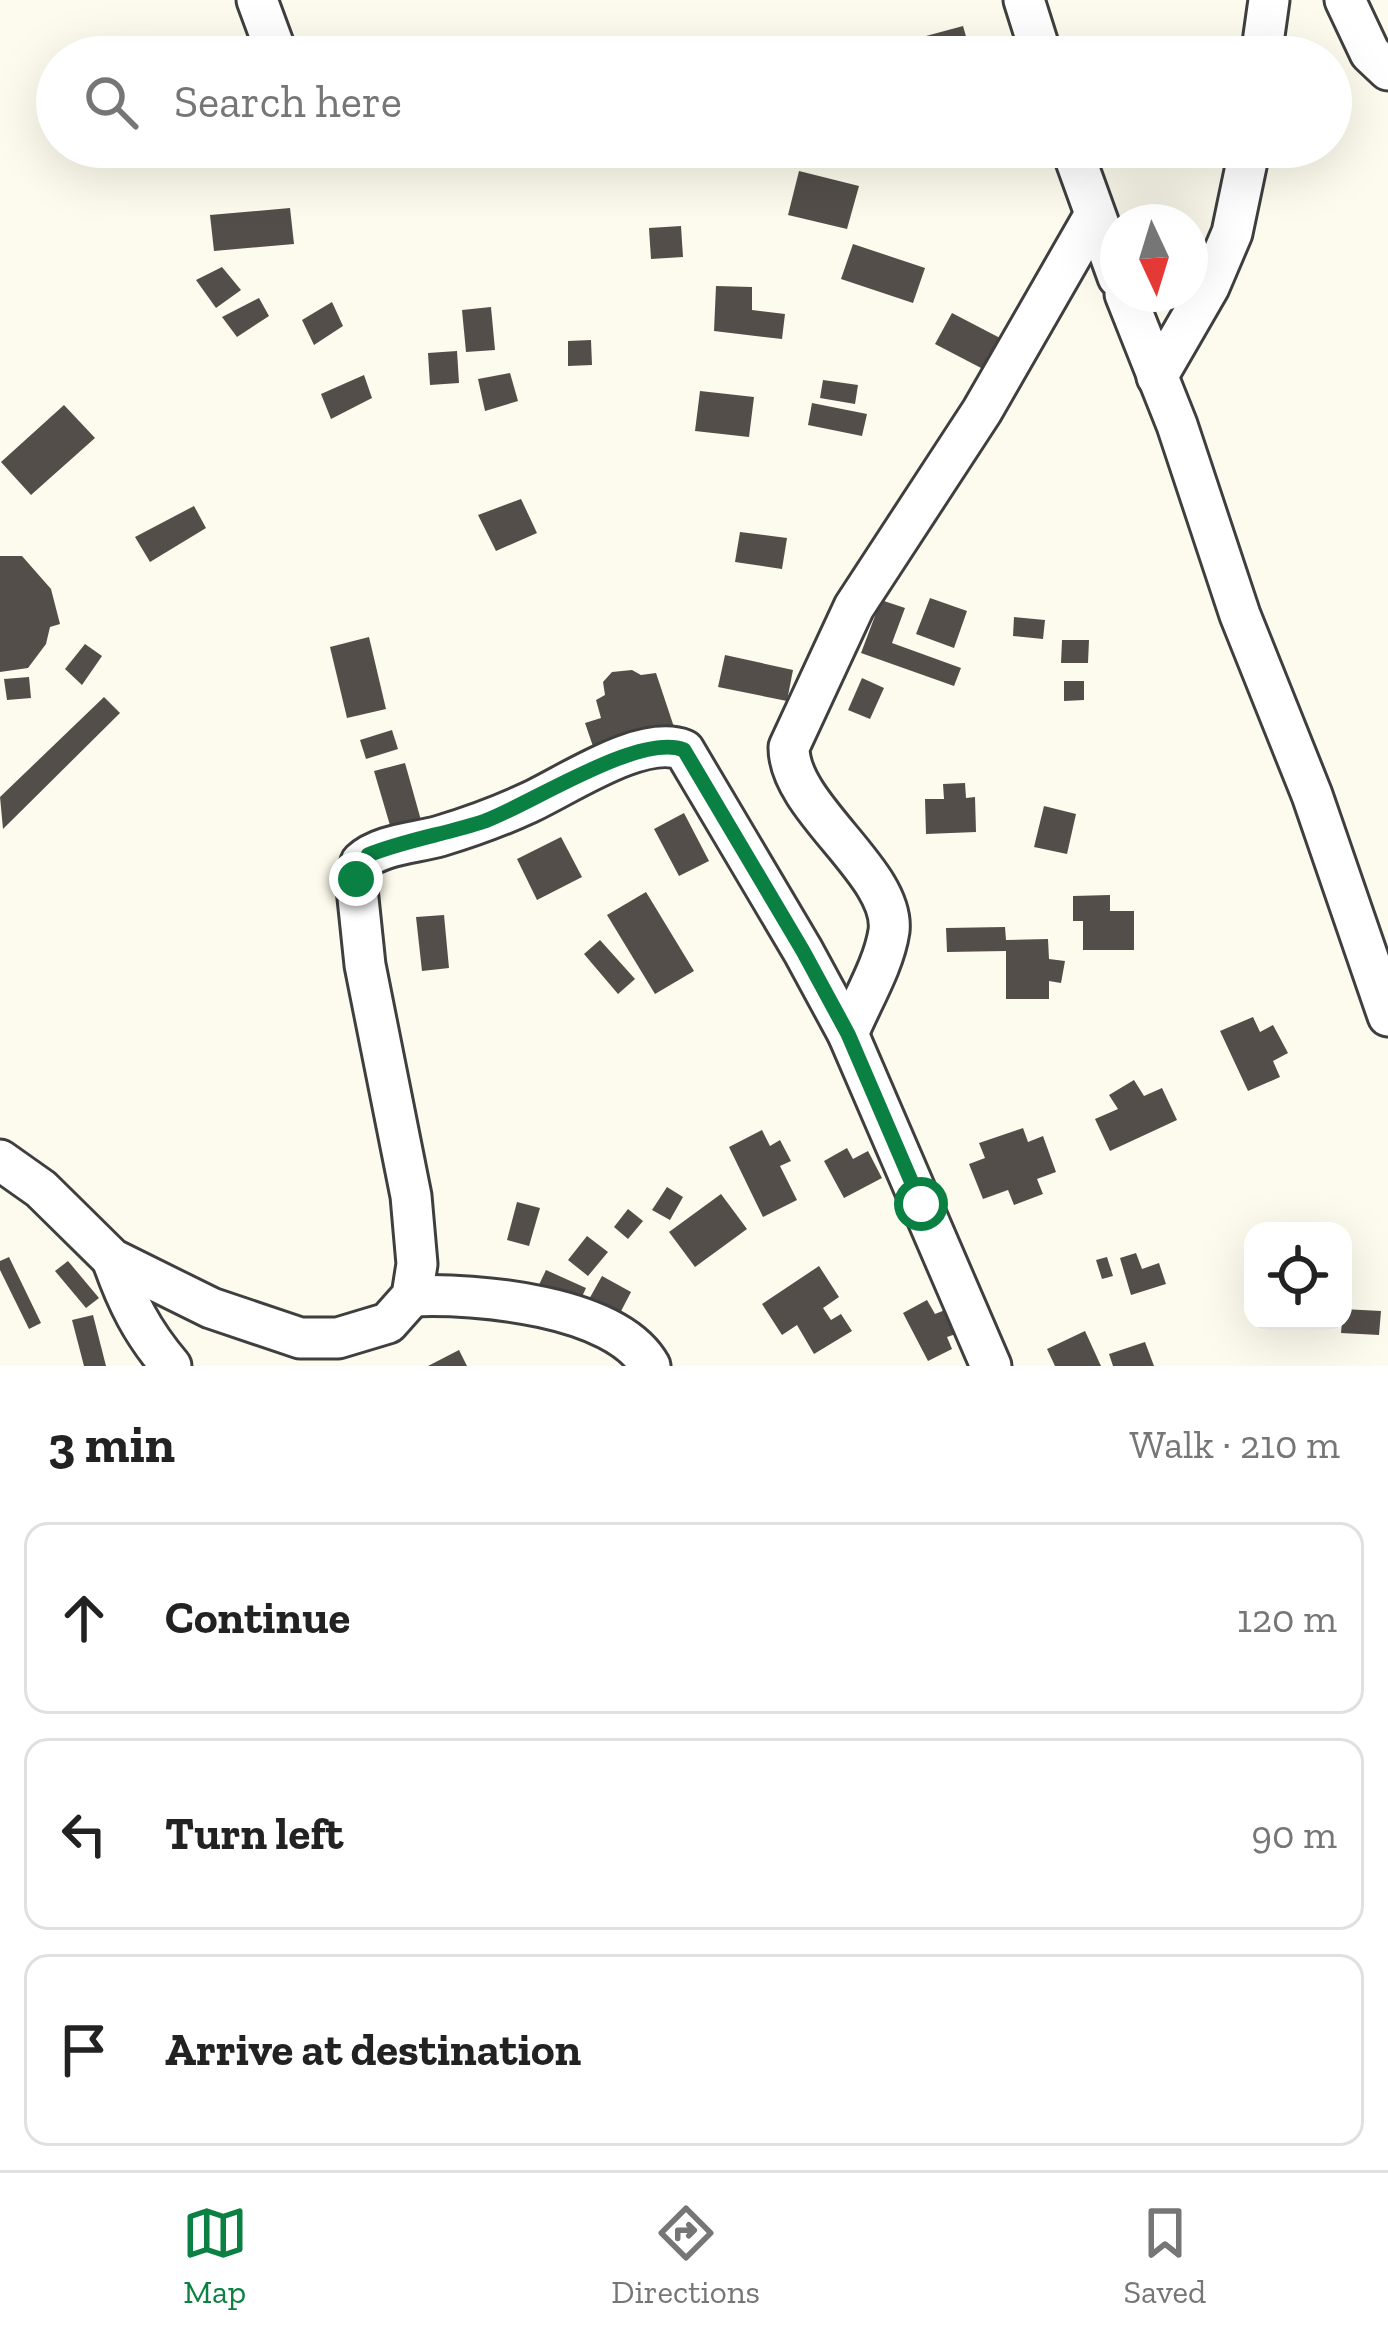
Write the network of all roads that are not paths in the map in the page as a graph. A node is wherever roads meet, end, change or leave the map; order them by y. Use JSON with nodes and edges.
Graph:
{"nodes":[{"id":1,"x":257,"y":0,"type":"edge"},
{"id":2,"x":1024,"y":0,"type":"edge"},
{"id":3,"x":1269,"y":0,"type":"edge"},
{"id":4,"x":1345,"y":0,"type":"edge"},
{"id":5,"x":270,"y":36,"type":"edge"},
{"id":6,"x":1035,"y":36,"type":"edge"},
{"id":7,"x":1265,"y":36,"type":"edge"},
{"id":8,"x":1388,"y":70,"type":"edge"},
{"id":9,"x":1078,"y":168,"type":"edge"},
{"id":10,"x":1246,"y":168,"type":"edge"},
{"id":11,"x":1094,"y":216,"type":"junction"},
{"id":12,"x":1100,"y":231,"type":"edge"},
{"id":13,"x":1132,"y":312,"type":"edge"},
{"id":14,"x":1157,"y":376,"type":"junction"},
{"id":15,"x":1388,"y":1016,"type":"edge"},
{"id":16,"x":848,"y":1034,"type":"junction"},
{"id":17,"x":0,"y":1160,"type":"edge"},
{"id":18,"x":112,"y":1259,"type":"junction"},
{"id":19,"x":412,"y":1296,"type":"junction"},
{"id":20,"x":172,"y":1366,"type":"edge"},
{"id":21,"x":650,"y":1366,"type":"edge"},
{"id":22,"x":991,"y":1366,"type":"edge"}],
"edges":[{"from":1,"to":5,"type":"street"},
{"from":2,"to":6,"type":"street"},
{"from":3,"to":7,"type":"street"},
{"from":4,"to":8,"type":"street"},
{"from":9,"to":11,"type":"street"},
{"from":10,"to":14,"type":"street"},
{"from":11,"to":12,"type":"street"},
{"from":11,"to":16,"type":"street"},
{"from":13,"to":14,"type":"street"},
{"from":14,"to":15,"type":"street"},
{"from":16,"to":19,"type":"street"},
{"from":16,"to":22,"type":"street"},
{"from":17,"to":18,"type":"street"},
{"from":18,"to":19,"type":"street"},
{"from":18,"to":20,"type":"street"},
{"from":19,"to":21,"type":"street"}]}
